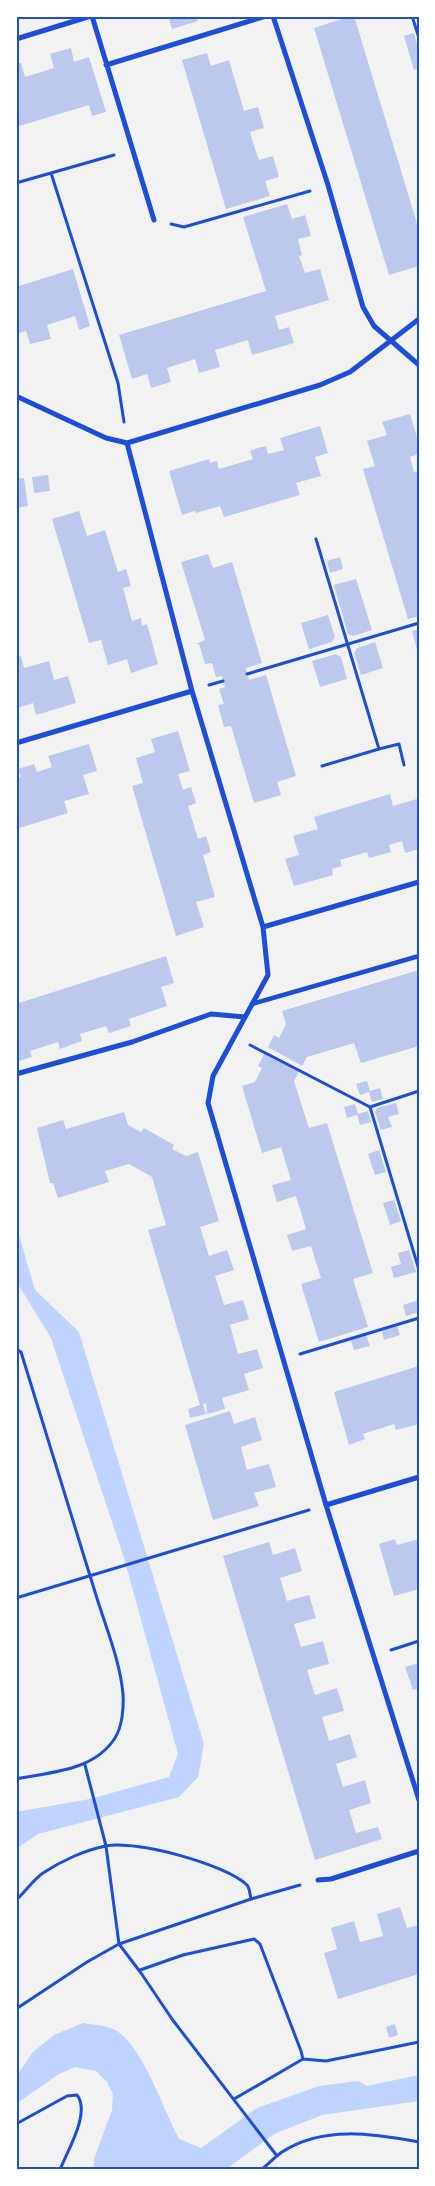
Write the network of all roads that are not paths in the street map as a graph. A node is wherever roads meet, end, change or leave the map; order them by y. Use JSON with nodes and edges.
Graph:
{"nodes":[{"id":1,"x":91,"y":16,"type":"edge"},
{"id":2,"x":266,"y":16,"type":"edge"},
{"id":3,"x":274,"y":16,"type":"edge"},
{"id":4,"x":16,"y":39,"type":"edge"},
{"id":5,"x":106,"y":65,"type":"junction"},
{"id":6,"x":154,"y":220,"type":"road end"},
{"id":7,"x":419,"y":319,"type":"edge"},
{"id":8,"x":390,"y":341,"type":"junction"},
{"id":9,"x":419,"y":365,"type":"edge"},
{"id":10,"x":16,"y":396,"type":"edge"},
{"id":11,"x":126,"y":443,"type":"junction"},
{"id":12,"x":192,"y":691,"type":"junction"},
{"id":13,"x":16,"y":743,"type":"edge"},
{"id":14,"x":419,"y":882,"type":"edge"},
{"id":15,"x":262,"y":927,"type":"junction"},
{"id":16,"x":419,"y":956,"type":"edge"},
{"id":17,"x":252,"y":1004,"type":"junction"},
{"id":18,"x":245,"y":1017,"type":"junction"},
{"id":19,"x":16,"y":1074,"type":"edge"},
{"id":20,"x":419,"y":1477,"type":"edge"},
{"id":21,"x":326,"y":1505,"type":"junction"},
{"id":22,"x":419,"y":1800,"type":"edge"},
{"id":23,"x":419,"y":1851,"type":"edge"},
{"id":24,"x":318,"y":1880,"type":"road end"}],
"edges":[{"from":1,"to":4,"type":"street"},
{"from":1,"to":5,"type":"street"},
{"from":2,"to":5,"type":"street"},
{"from":3,"to":8,"type":"street"},
{"from":5,"to":6,"type":"street"},
{"from":7,"to":8,"type":"street"},
{"from":8,"to":9,"type":"street"},
{"from":8,"to":11,"type":"street"},
{"from":10,"to":11,"type":"street"},
{"from":11,"to":12,"type":"street"},
{"from":12,"to":13,"type":"street"},
{"from":12,"to":15,"type":"street"},
{"from":14,"to":15,"type":"street"},
{"from":15,"to":17,"type":"street"},
{"from":16,"to":17,"type":"street"},
{"from":17,"to":18,"type":"street"},
{"from":18,"to":19,"type":"street"},
{"from":18,"to":21,"type":"street"},
{"from":20,"to":21,"type":"street"},
{"from":21,"to":22,"type":"street"},
{"from":23,"to":24,"type":"street"}]}
